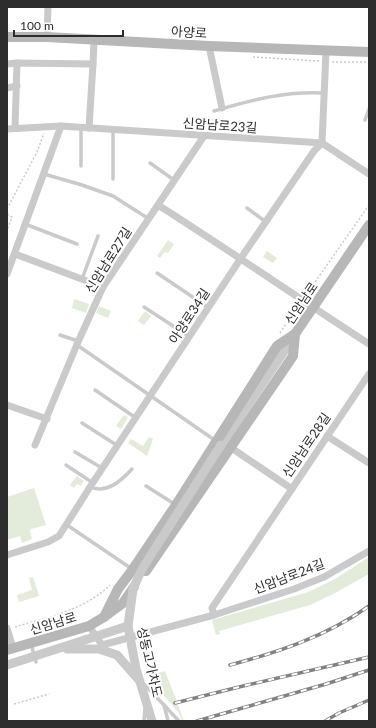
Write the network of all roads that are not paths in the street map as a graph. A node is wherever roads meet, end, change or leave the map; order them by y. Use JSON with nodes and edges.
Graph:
{"nodes":[{"id":1,"x":48,"y":7,"type":"edge"},
{"id":2,"x":7,"y":36,"type":"edge"},
{"id":3,"x":48,"y":37,"type":"junction"},
{"id":4,"x":94,"y":40,"type":"junction"},
{"id":5,"x":209,"y":46,"type":"junction"},
{"id":6,"x":326,"y":51,"type":"junction"},
{"id":7,"x":369,"y":52,"type":"edge"},
{"id":8,"x":18,"y":63,"type":"junction"},
{"id":9,"x":7,"y":64,"type":"edge"},
{"id":10,"x":93,"y":64,"type":"junction"},
{"id":11,"x":17,"y":86,"type":"junction"},
{"id":12,"x":7,"y":88,"type":"edge"},
{"id":13,"x":324,"y":92,"type":"junction"},
{"id":14,"x":222,"y":108,"type":"junction"},
{"id":15,"x":369,"y":109,"type":"edge"},
{"id":16,"x":214,"y":111,"type":"dead end"},
{"id":17,"x":364,"y":120,"type":"dead end"},
{"id":18,"x":61,"y":126,"type":"junction"},
{"id":19,"x":15,"y":128,"type":"junction"},
{"id":20,"x":85,"y":128,"type":"junction"},
{"id":21,"x":7,"y":129,"type":"edge"},
{"id":22,"x":114,"y":130,"type":"junction"},
{"id":23,"x":204,"y":136,"type":"junction"},
{"id":24,"x":322,"y":143,"type":"junction"},
{"id":25,"x":150,"y":163,"type":"dead end"},
{"id":26,"x":81,"y":166,"type":"dead end"},
{"id":27,"x":44,"y":174,"type":"junction"},
{"id":28,"x":369,"y":174,"type":"edge"},
{"id":29,"x":113,"y":179,"type":"dead end"},
{"id":30,"x":175,"y":180,"type":"junction"},
{"id":31,"x":158,"y":205,"type":"junction"},
{"id":32,"x":247,"y":208,"type":"dead end"},
{"id":33,"x":148,"y":219,"type":"junction"},
{"id":34,"x":266,"y":222,"type":"junction"},
{"id":35,"x":26,"y":224,"type":"junction"},
{"id":36,"x":369,"y":225,"type":"edge"},
{"id":37,"x":98,"y":236,"type":"dead end"},
{"id":38,"x":77,"y":244,"type":"dead end"},
{"id":39,"x":14,"y":254,"type":"junction"},
{"id":40,"x":242,"y":258,"type":"junction"},
{"id":41,"x":157,"y":273,"type":"dead end"},
{"id":42,"x":7,"y":274,"type":"edge"},
{"id":43,"x":82,"y":279,"type":"junction"},
{"id":44,"x":103,"y":287,"type":"junction"},
{"id":45,"x":144,"y":307,"type":"dead end"},
{"id":46,"x":209,"y":308,"type":"junction"},
{"id":47,"x":313,"y":308,"type":"junction"},
{"id":48,"x":60,"y":334,"type":"dead end"},
{"id":49,"x":296,"y":334,"type":"junction"},
{"id":50,"x":190,"y":337,"type":"junction"},
{"id":51,"x":78,"y":344,"type":"junction"},
{"id":52,"x":369,"y":344,"type":"edge"},
{"id":53,"x":369,"y":374,"type":"edge"},
{"id":54,"x":94,"y":390,"type":"dead end"},
{"id":55,"x":150,"y":397,"type":"junction"},
{"id":56,"x":7,"y":405,"type":"edge"},
{"id":57,"x":136,"y":418,"type":"junction"},
{"id":58,"x":47,"y":419,"type":"junction"},
{"id":59,"x":82,"y":423,"type":"dead end"},
{"id":60,"x":327,"y":436,"type":"junction"},
{"id":61,"x":217,"y":442,"type":"junction"},
{"id":62,"x":35,"y":445,"type":"dead end"},
{"id":63,"x":118,"y":446,"type":"junction"},
{"id":64,"x":230,"y":447,"type":"junction"},
{"id":65,"x":75,"y":452,"type":"dead end"},
{"id":66,"x":369,"y":463,"type":"edge"},
{"id":67,"x":66,"y":466,"type":"dead end"},
{"id":68,"x":103,"y":469,"type":"junction"},
{"id":69,"x":132,"y":469,"type":"dead end"},
{"id":70,"x":91,"y":485,"type":"junction"},
{"id":71,"x":146,"y":486,"type":"dead end"},
{"id":72,"x":292,"y":488,"type":"junction"},
{"id":73,"x":176,"y":505,"type":"junction"},
{"id":74,"x":67,"y":525,"type":"junction"},
{"id":75,"x":369,"y":551,"type":"edge"},
{"id":76,"x":7,"y":555,"type":"edge"},
{"id":77,"x":133,"y":569,"type":"junction"},
{"id":78,"x":130,"y":609,"type":"joint"},
{"id":79,"x":214,"y":614,"type":"junction"},
{"id":80,"x":104,"y":617,"type":"junction"},
{"id":81,"x":89,"y":626,"type":"junction"},
{"id":82,"x":128,"y":626,"type":"junction"},
{"id":83,"x":7,"y":629,"type":"edge"},
{"id":84,"x":31,"y":643,"type":"junction"},
{"id":85,"x":10,"y":649,"type":"edge"},
{"id":86,"x":46,"y":652,"type":"junction"},
{"id":87,"x":36,"y":662,"type":"dead end"},
{"id":88,"x":7,"y":665,"type":"edge"},
{"id":89,"x":139,"y":679,"type":"junction"},
{"id":90,"x":146,"y":701,"type":"junction"},
{"id":91,"x":163,"y":703,"type":"junction"},
{"id":92,"x":145,"y":721,"type":"edge"},
{"id":93,"x":152,"y":721,"type":"edge"},
{"id":94,"x":168,"y":721,"type":"edge"},
{"id":95,"x":180,"y":721,"type":"edge"}],
"edges":[{"from":1,"to":3,"type":"street"},
{"from":2,"to":3,"type":"main road","name":"아양로"},
{"from":3,"to":4,"type":"main road","name":"아양로"},
{"from":4,"to":5,"type":"main road","name":"아양로"},
{"from":4,"to":10,"type":"street"},
{"from":5,"to":6,"type":"main road","name":"아양로"},
{"from":5,"to":14,"type":"street"},
{"from":6,"to":7,"type":"main road","name":"아양로"},
{"from":6,"to":13,"type":"street"},
{"from":8,"to":9,"type":"street"},
{"from":8,"to":10,"type":"street"},
{"from":8,"to":11,"type":"street"},
{"from":10,"to":20,"type":"street"},
{"from":11,"to":12,"type":"street"},
{"from":11,"to":19,"type":"street"},
{"from":13,"to":14,"type":"lane"},
{"from":13,"to":24,"type":"street"},
{"from":14,"to":16,"type":"lane"},
{"from":15,"to":17,"type":"lane"},
{"from":18,"to":19,"type":"street","name":"신암남로23길"},
{"from":18,"to":20,"type":"street","name":"신암남로23길"},
{"from":18,"to":27,"type":"street"},
{"from":19,"to":21,"type":"street","name":"신암남로23길"},
{"from":20,"to":22,"type":"street","name":"신암남로23길"},
{"from":20,"to":26,"type":"lane"},
{"from":22,"to":23,"type":"street","name":"신암남로23길"},
{"from":22,"to":29,"type":"lane"},
{"from":23,"to":24,"type":"street","name":"신암남로23길"},
{"from":23,"to":30,"type":"street","name":"신암남로27길"},
{"from":24,"to":28,"type":"street"},
{"from":24,"to":34,"type":"street","name":"아양로34길"},
{"from":25,"to":30,"type":"lane"},
{"from":27,"to":33,"type":"lane"},
{"from":27,"to":35,"type":"street"},
{"from":30,"to":31,"type":"street","name":"신암남로27길"},
{"from":31,"to":33,"type":"street","name":"신암남로27길"},
{"from":31,"to":40,"type":"street"},
{"from":32,"to":34,"type":"lane"},
{"from":33,"to":44,"type":"street","name":"신암남로27길"},
{"from":34,"to":40,"type":"street","name":"아양로34길"},
{"from":35,"to":38,"type":"lane"},
{"from":35,"to":39,"type":"street"},
{"from":36,"to":47,"type":"main road","name":"신암남로"},
{"from":37,"to":43,"type":"lane"},
{"from":39,"to":42,"type":"street"},
{"from":39,"to":43,"type":"street"},
{"from":40,"to":46,"type":"street","name":"아양로34길"},
{"from":40,"to":47,"type":"street"},
{"from":41,"to":46,"type":"lane"},
{"from":43,"to":44,"type":"street"},
{"from":44,"to":51,"type":"street","name":"신암남로27길"},
{"from":45,"to":50,"type":"lane"},
{"from":46,"to":50,"type":"street","name":"아양로34길"},
{"from":47,"to":49,"type":"main road","name":"신암남로"},
{"from":47,"to":52,"type":"street"},
{"from":48,"to":51,"type":"lane"},
{"from":49,"to":61,"type":"main road"},
{"from":49,"to":64,"type":"main road","name":"신암남로"},
{"from":49,"to":78,"type":"street","name":"신암남로","bridge":true},
{"from":50,"to":55,"type":"street","name":"아양로34길"},
{"from":51,"to":55,"type":"lane"},
{"from":51,"to":58,"type":"street","name":"신암남로27길"},
{"from":53,"to":60,"type":"street","name":"신암남로28길"},
{"from":54,"to":57,"type":"lane"},
{"from":55,"to":57,"type":"street","name":"아양로34길"},
{"from":55,"to":61,"type":"lane"},
{"from":56,"to":58,"type":"street"},
{"from":57,"to":63,"type":"street","name":"아양로34길"},
{"from":58,"to":62,"type":"street","name":"신암남로27길"},
{"from":59,"to":63,"type":"lane"},
{"from":60,"to":66,"type":"street"},
{"from":60,"to":72,"type":"street","name":"신암남로28길"},
{"from":61,"to":73,"type":"main road"},
{"from":63,"to":68,"type":"street","name":"아양로34길"},
{"from":64,"to":72,"type":"street","name":"신암남로28길"},
{"from":64,"to":80,"type":"main road","name":"신암남로"},
{"from":65,"to":68,"type":"lane"},
{"from":67,"to":70,"type":"lane"},
{"from":68,"to":70,"type":"street","name":"아양로34길"},
{"from":69,"to":70,"type":"lane"},
{"from":70,"to":74,"type":"street","name":"아양로34길"},
{"from":71,"to":73,"type":"lane"},
{"from":72,"to":79,"type":"street","name":"신암남로24길"},
{"from":73,"to":77,"type":"main road"},
{"from":74,"to":76,"type":"street","name":"아양로34길"},
{"from":74,"to":77,"type":"lane"},
{"from":75,"to":79,"type":"street","name":"신암남로24길"},
{"from":77,"to":80,"type":"main road"},
{"from":78,"to":82,"type":"street","name":"성동고가차도","bridge":true},
{"from":79,"to":81,"type":"street","name":"신암남로24길"},
{"from":80,"to":81,"type":"main road","name":"신암남로"},
{"from":81,"to":84,"type":"main road","name":"신암남로"},
{"from":82,"to":86,"type":"street","bridge":true},
{"from":82,"to":89,"type":"street","name":"성동고가차도","bridge":true},
{"from":83,"to":85,"type":"street"},
{"from":84,"to":85,"type":"main road","name":"신암남로"},
{"from":84,"to":87,"type":"lane"},
{"from":86,"to":88,"type":"street","bridge":true},
{"from":86,"to":89,"type":"street","bridge":true},
{"from":89,"to":90,"type":"street","name":"성동고가차도"},
{"from":89,"to":91,"type":"lane"},
{"from":90,"to":92,"type":"lane"},
{"from":90,"to":93,"type":"street","name":"성동고가차도"},
{"from":91,"to":94,"type":"lane"},
{"from":91,"to":95,"type":"lane"}]}
